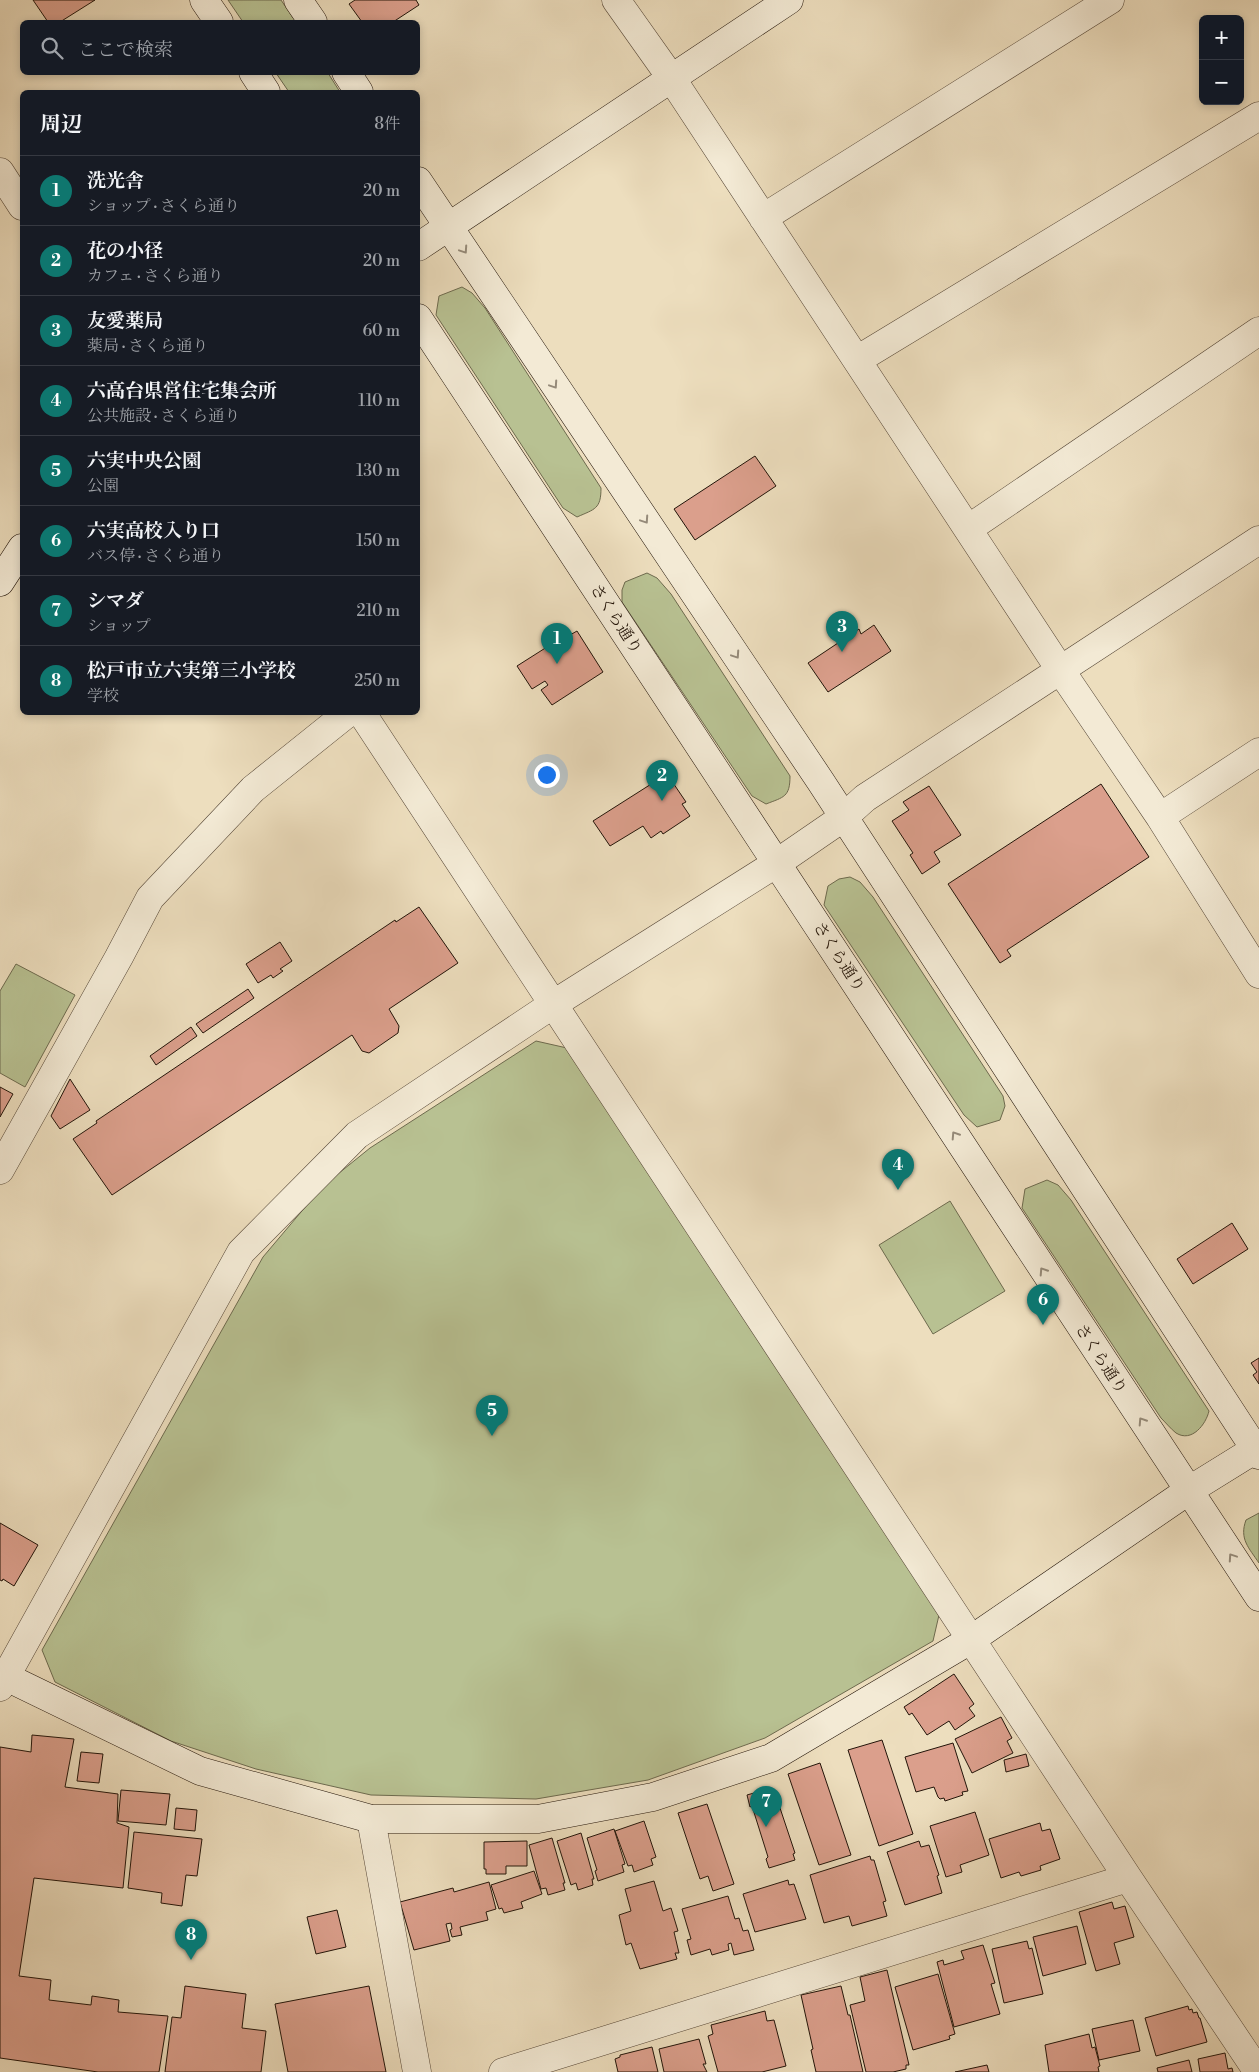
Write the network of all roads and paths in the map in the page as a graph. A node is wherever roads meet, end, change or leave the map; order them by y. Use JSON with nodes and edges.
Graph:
{"nodes":[{"id":1,"x":204,"y":0,"type":"edge"},
{"id":2,"x":298,"y":0,"type":"edge"},
{"id":3,"x":616,"y":0,"type":"edge"},
{"id":4,"x":789,"y":0,"type":"edge"},
{"id":5,"x":1110,"y":0,"type":"edge"},
{"id":6,"x":218,"y":20,"type":"edge"},
{"id":7,"x":312,"y":20,"type":"edge"},
{"id":8,"x":255,"y":75,"type":"edge"},
{"id":9,"x":348,"y":75,"type":"edge"},
{"id":10,"x":672,"y":79,"type":"junction"},
{"id":11,"x":265,"y":90,"type":"edge"},
{"id":12,"x":358,"y":90,"type":"edge"},
{"id":13,"x":1259,"y":116,"type":"edge"},
{"id":14,"x":0,"y":172,"type":"edge"},
{"id":15,"x":420,"y":183,"type":"edge"},
{"id":16,"x":20,"y":203,"type":"edge"},
{"id":17,"x":763,"y":218,"type":"junction"},
{"id":18,"x":448,"y":227,"type":"junction"},
{"id":19,"x":420,"y":246,"type":"edge"},
{"id":20,"x":420,"y":321,"type":"edge"},
{"id":21,"x":1259,"y":332,"type":"edge"},
{"id":22,"x":857,"y":360,"type":"junction"},
{"id":23,"x":968,"y":529,"type":"junction"},
{"id":24,"x":1259,"y":540,"type":"edge"},
{"id":25,"x":20,"y":551,"type":"edge"},
{"id":26,"x":1,"y":578,"type":"edge"},
{"id":27,"x":1061,"y":671,"type":"junction"},
{"id":28,"x":345,"y":715,"type":"edge"},
{"id":29,"x":364,"y":715,"type":"edge"},
{"id":30,"x":1259,"y":752,"type":"edge"},
{"id":31,"x":844,"y":817,"type":"junction"},
{"id":32,"x":1160,"y":817,"type":"junction"},
{"id":33,"x":777,"y":863,"type":"junction"},
{"id":34,"x":1257,"y":965,"type":"edge"},
{"id":35,"x":552,"y":1005,"type":"junction"},
{"id":36,"x":0,"y":1170,"type":"edge"},
{"id":37,"x":1258,"y":1451,"type":"edge"},
{"id":38,"x":1188,"y":1491,"type":"junction"},
{"id":39,"x":1259,"y":1597,"type":"edge"},
{"id":40,"x":972,"y":1639,"type":"junction"},
{"id":41,"x":2,"y":1679,"type":"edge"},
{"id":42,"x":371,"y":1819,"type":"junction"},
{"id":43,"x":1128,"y":1878,"type":"junction"},
{"id":44,"x":417,"y":2072,"type":"edge"},
{"id":45,"x":503,"y":2072,"type":"edge"},
{"id":46,"x":1258,"y":2072,"type":"edge"}],
"edges":[{"from":1,"to":6,"type":"street"},
{"from":2,"to":7,"type":"street"},
{"from":3,"to":10,"type":"street"},
{"from":4,"to":10,"type":"street"},
{"from":5,"to":17,"type":"street"},
{"from":8,"to":11,"type":"street"},
{"from":9,"to":12,"type":"street"},
{"from":10,"to":17,"type":"street"},
{"from":10,"to":18,"type":"street"},
{"from":13,"to":22,"type":"street"},
{"from":14,"to":16,"type":"street"},
{"from":15,"to":18,"type":"street"},
{"from":17,"to":22,"type":"street"},
{"from":18,"to":19,"type":"street"},
{"from":18,"to":31,"type":"street","one_way":true},
{"from":20,"to":33,"type":"street","name":"さくら通り"},
{"from":21,"to":23,"type":"street"},
{"from":22,"to":23,"type":"street"},
{"from":23,"to":27,"type":"street"},
{"from":24,"to":27,"type":"street"},
{"from":25,"to":26,"type":"street"},
{"from":27,"to":31,"type":"street"},
{"from":27,"to":32,"type":"street"},
{"from":28,"to":36,"type":"street"},
{"from":29,"to":35,"type":"street"},
{"from":30,"to":32,"type":"street"},
{"from":31,"to":33,"type":"street"},
{"from":31,"to":37,"type":"street"},
{"from":32,"to":34,"type":"street"},
{"from":33,"to":35,"type":"street"},
{"from":38,"to":33,"type":"street","name":"さくら通り","one_way":true},
{"from":35,"to":40,"type":"street"},
{"from":35,"to":41,"type":"street"},
{"from":37,"to":38,"type":"street"},
{"from":39,"to":38,"type":"street","name":"さくら通り","one_way":true},
{"from":38,"to":40,"type":"street"},
{"from":40,"to":42,"type":"street"},
{"from":40,"to":43,"type":"street"},
{"from":41,"to":42,"type":"street"},
{"from":42,"to":44,"type":"street"},
{"from":43,"to":45,"type":"street"},
{"from":43,"to":46,"type":"street"}]}
